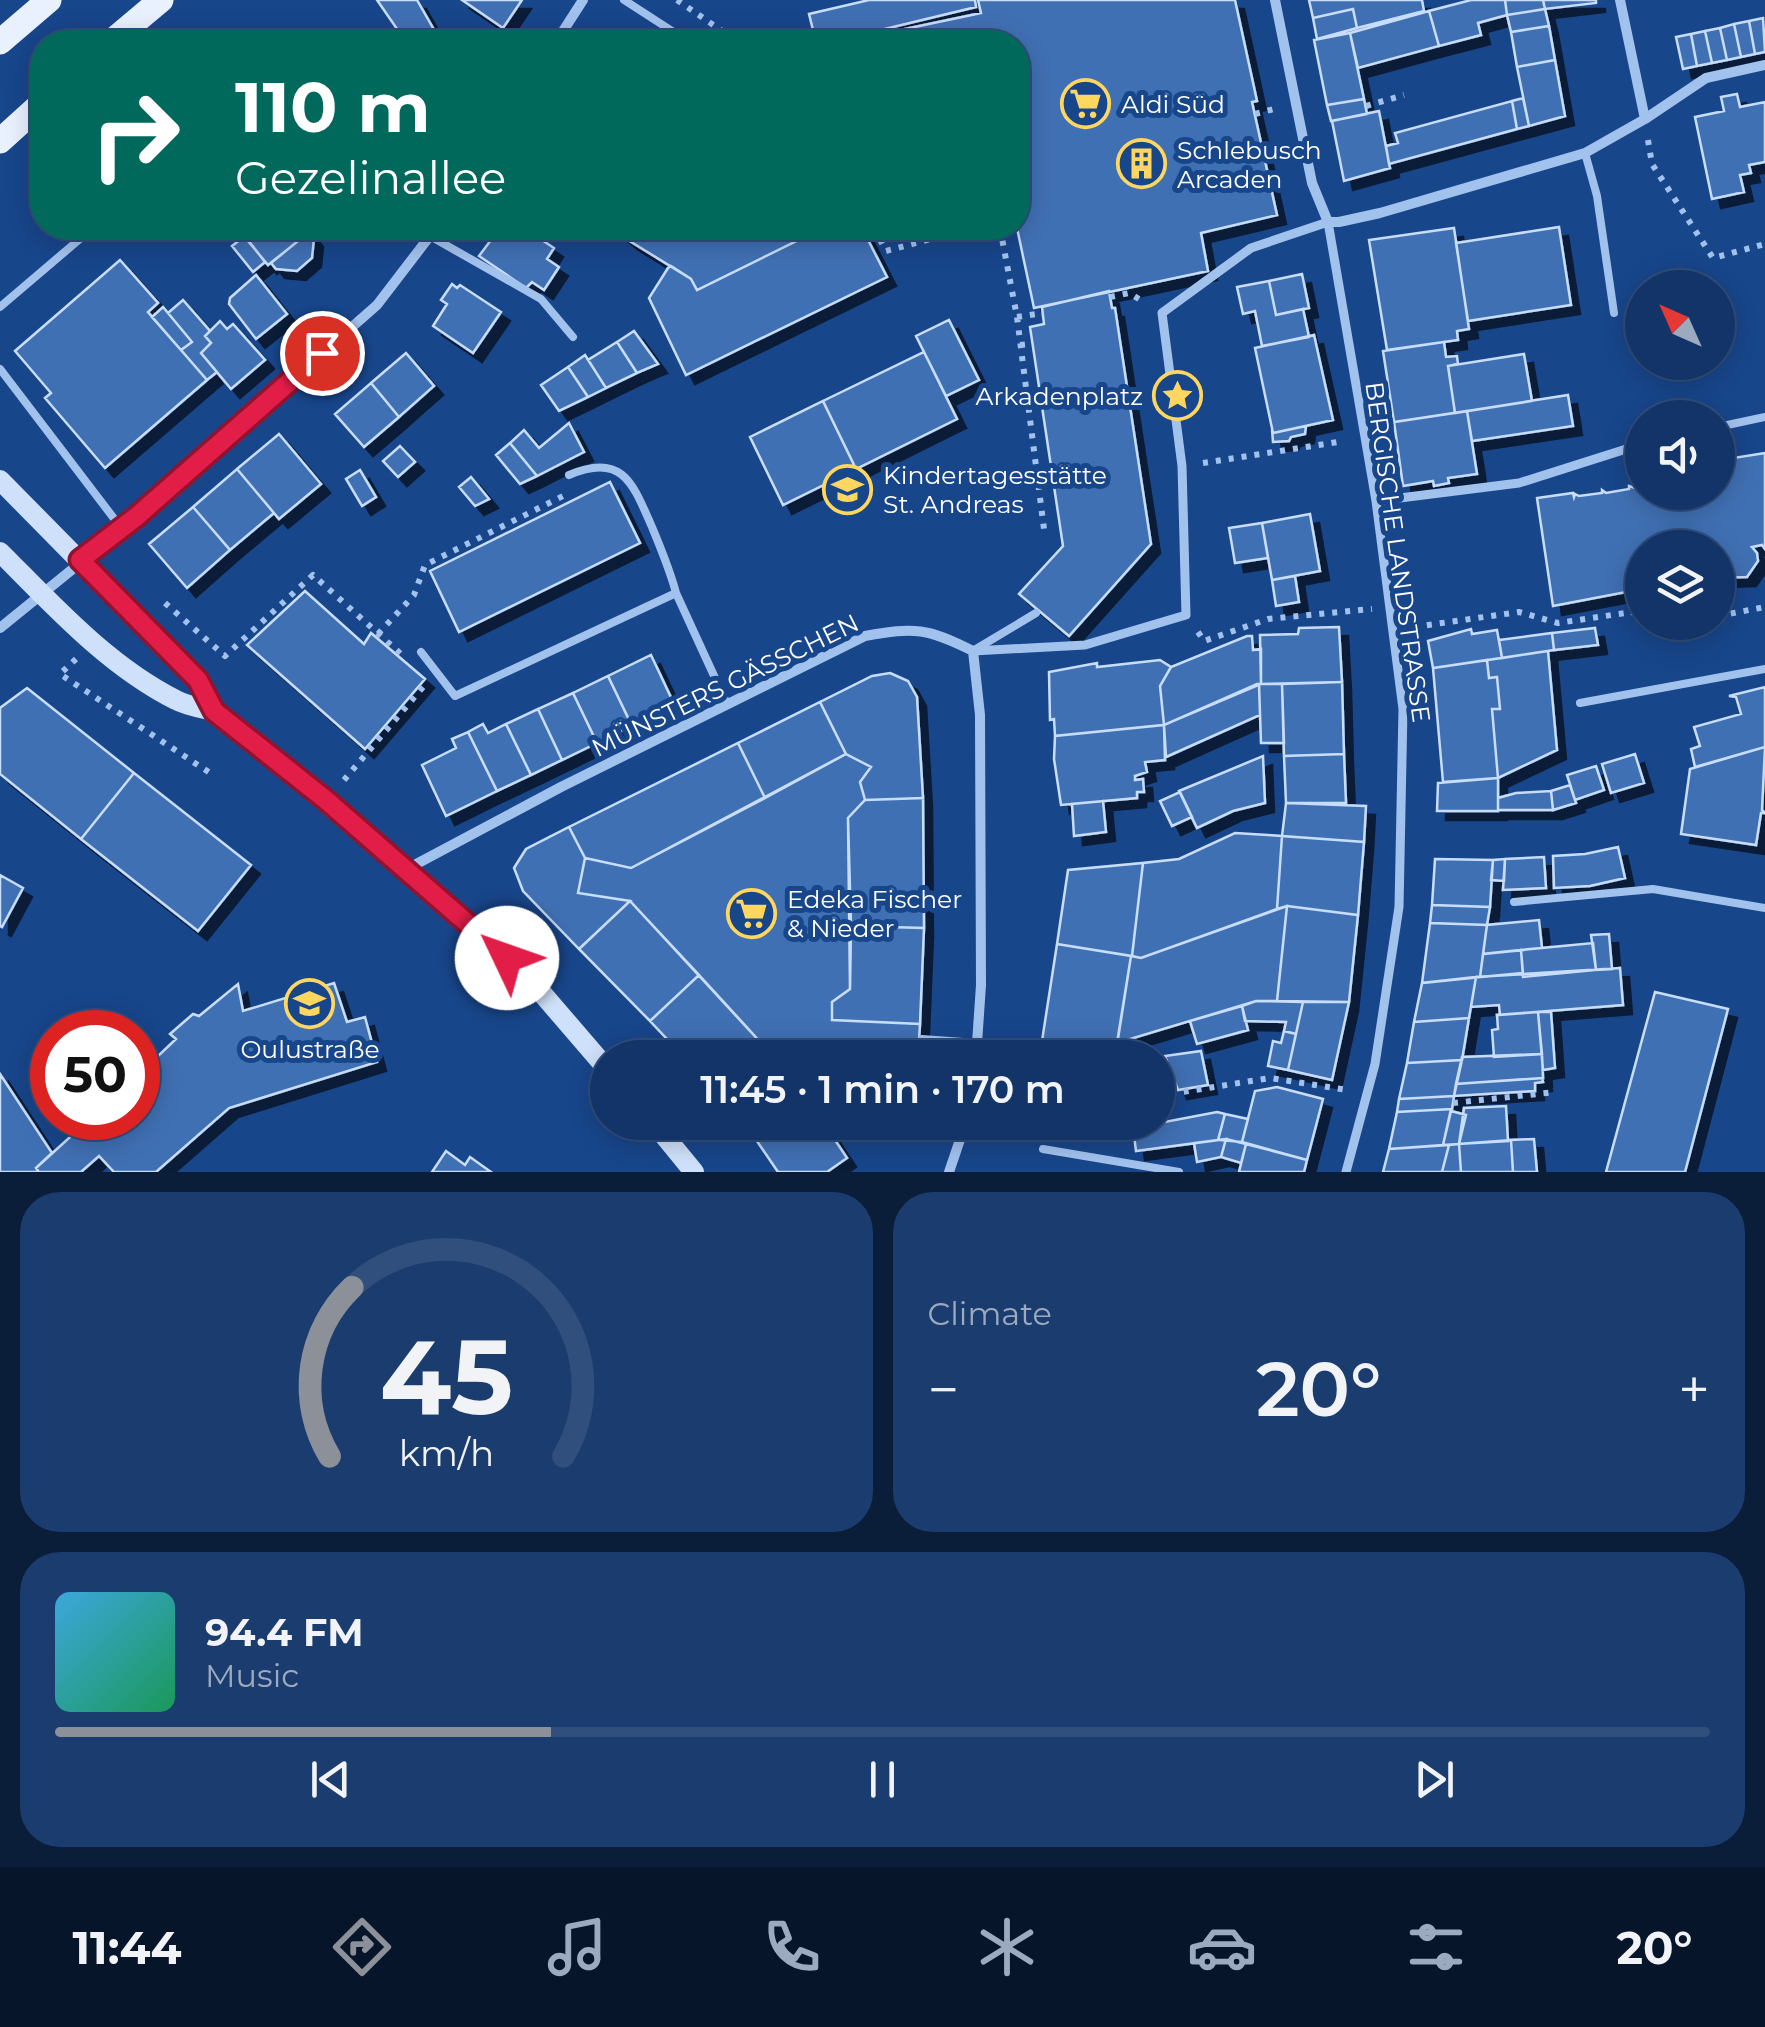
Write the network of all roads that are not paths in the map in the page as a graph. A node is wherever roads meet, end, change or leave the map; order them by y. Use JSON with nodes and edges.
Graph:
{"nodes":[{"id":1,"x":50,"y":0,"type":"edge"},
{"id":2,"x":160,"y":0,"type":"edge"},
{"id":3,"x":583,"y":0,"type":"edge"},
{"id":4,"x":624,"y":0,"type":"edge"},
{"id":5,"x":1275,"y":0,"type":"edge"},
{"id":6,"x":1620,"y":0,"type":"edge"},
{"id":7,"x":125,"y":30,"type":"edge"},
{"id":8,"x":564,"y":30,"type":"edge"},
{"id":9,"x":670,"y":30,"type":"edge"},
{"id":10,"x":0,"y":42,"type":"edge"},
{"id":11,"x":1765,"y":64,"type":"edge"},
{"id":12,"x":30,"y":114,"type":"edge"},
{"id":13,"x":1645,"y":120,"type":"junction"},
{"id":14,"x":0,"y":141,"type":"edge"},
{"id":15,"x":1585,"y":153,"type":"junction"},
{"id":16,"x":1328,"y":222,"type":"junction"},
{"id":17,"x":79,"y":240,"type":"edge"},
{"id":18,"x":427,"y":240,"type":"edge"},
{"id":19,"x":446,"y":240,"type":"edge"},
{"id":20,"x":0,"y":307,"type":"edge"},
{"id":21,"x":1614,"y":314,"type":"dead end"},
{"id":22,"x":574,"y":336,"type":"dead end"},
{"id":23,"x":0,"y":369,"type":"edge"},
{"id":24,"x":1765,"y":417,"type":"edge"},
{"id":25,"x":1735,"y":424,"type":"edge"},
{"id":26,"x":1625,"y":449,"type":"edge"},
{"id":27,"x":569,"y":476,"type":"dead end"},
{"id":28,"x":0,"y":480,"type":"edge"},
{"id":29,"x":1376,"y":501,"type":"junction"},
{"id":30,"x":122,"y":529,"type":"junction"},
{"id":31,"x":0,"y":552,"type":"edge"},
{"id":32,"x":80,"y":560,"type":"junction"},
{"id":33,"x":41,"y":593,"type":"junction"},
{"id":34,"x":676,"y":593,"type":"junction"},
{"id":35,"x":1036,"y":613,"type":"dead end"},
{"id":36,"x":0,"y":628,"type":"edge"},
{"id":37,"x":972,"y":651,"type":"junction"},
{"id":38,"x":421,"y":652,"type":"dead end"},
{"id":39,"x":1765,"y":669,"type":"edge"},
{"id":40,"x":1580,"y":703,"type":"dead end"},
{"id":41,"x":728,"y":704,"type":"junction"},
{"id":42,"x":214,"y":711,"type":"junction"},
{"id":43,"x":407,"y":869,"type":"junction"},
{"id":44,"x":1514,"y":902,"type":"dead end"},
{"id":45,"x":1765,"y":908,"type":"edge"},
{"id":46,"x":922,"y":1038,"type":"dead end"},
{"id":47,"x":944,"y":1040,"type":"edge"},
{"id":48,"x":977,"y":1040,"type":"edge"},
{"id":49,"x":590,"y":1049,"type":"edge"},
{"id":50,"x":668,"y":1140,"type":"edge"},
{"id":51,"x":960,"y":1140,"type":"edge"},
{"id":52,"x":1043,"y":1149,"type":"dead end"},
{"id":53,"x":694,"y":1172,"type":"edge"},
{"id":54,"x":949,"y":1172,"type":"edge"},
{"id":55,"x":1179,"y":1172,"type":"edge"},
{"id":56,"x":1346,"y":1172,"type":"edge"}],
"edges":[{"from":1,"to":10,"type":"main road"},
{"from":2,"to":7,"type":"main road"},
{"from":3,"to":8,"type":"street"},
{"from":4,"to":9,"type":"lane"},
{"from":5,"to":16,"type":"street","name":"BERGISCHE LANDSTRASSE"},
{"from":6,"to":13,"type":"street"},
{"from":11,"to":13,"type":"street"},
{"from":12,"to":14,"type":"main road"},
{"from":13,"to":15,"type":"street"},
{"from":15,"to":16,"type":"street"},
{"from":15,"to":21,"type":"lane"},
{"from":16,"to":29,"type":"street","name":"BERGISCHE LANDSTRASSE"},
{"from":16,"to":37,"type":"street"},
{"from":17,"to":20,"type":"lane"},
{"from":18,"to":30,"type":"street"},
{"from":19,"to":22,"type":"lane"},
{"from":23,"to":30,"type":"lane"},
{"from":24,"to":25,"type":"lane"},
{"from":26,"to":29,"type":"street"},
{"from":27,"to":34,"type":"lane"},
{"from":28,"to":32,"type":"main road"},
{"from":29,"to":56,"type":"street","name":"BERGISCHE LANDSTRASSE"},
{"from":30,"to":32,"type":"street"},
{"from":31,"to":33,"type":"main road"},
{"from":32,"to":33,"type":"street"},
{"from":32,"to":42,"type":"main road"},
{"from":33,"to":36,"type":"street"},
{"from":33,"to":42,"type":"main road"},
{"from":34,"to":38,"type":"lane"},
{"from":34,"to":41,"type":"lane"},
{"from":35,"to":37,"type":"lane"},
{"from":37,"to":41,"type":"street","name":"MÜNSTERS GÄSSCHEN"},
{"from":37,"to":48,"type":"street"},
{"from":39,"to":40,"type":"lane"},
{"from":41,"to":43,"type":"street","name":"MÜNSTERS GÄSSCHEN"},
{"from":42,"to":43,"type":"main road"},
{"from":43,"to":49,"type":"main road"},
{"from":44,"to":45,"type":"lane"},
{"from":46,"to":47,"type":"lane"},
{"from":50,"to":53,"type":"main road"},
{"from":51,"to":54,"type":"street"},
{"from":52,"to":55,"type":"lane"}]}
